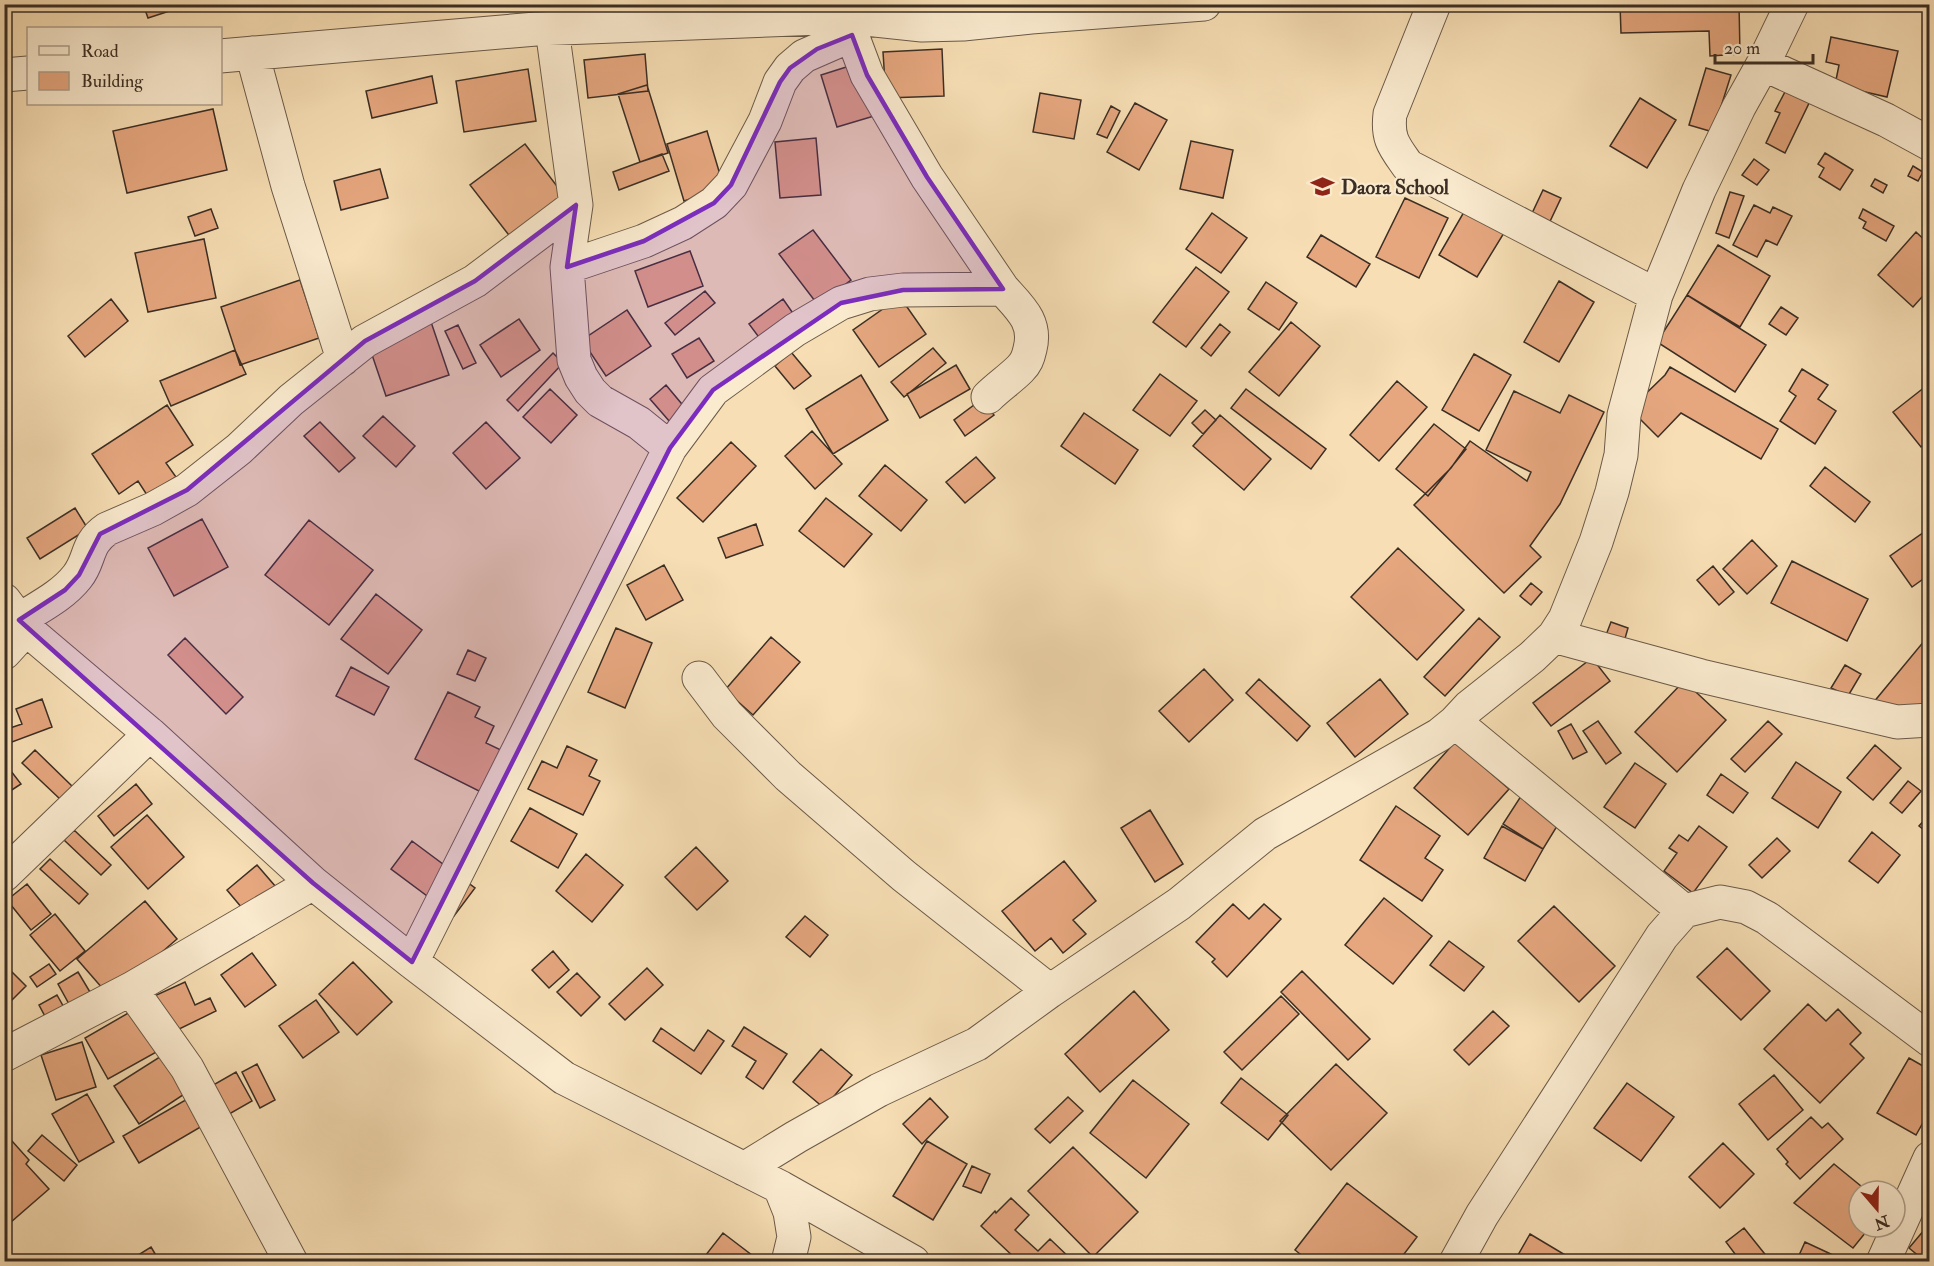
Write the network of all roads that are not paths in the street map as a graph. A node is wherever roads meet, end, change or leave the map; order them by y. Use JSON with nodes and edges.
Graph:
{"nodes":[{"id":1,"x":1204,"y":4,"type":"edge"},
{"id":2,"x":1434,"y":4,"type":"edge"},
{"id":3,"x":1792,"y":4,"type":"edge"},
{"id":4,"x":848,"y":19,"type":"edge"},
{"id":5,"x":552,"y":29,"type":"junction"},
{"id":6,"x":252,"y":53,"type":"junction"},
{"id":7,"x":222,"y":56,"type":"edge"},
{"id":8,"x":1763,"y":64,"type":"junction"},
{"id":9,"x":27,"y":73,"type":"edge"},
{"id":10,"x":4,"y":75,"type":"edge"},
{"id":11,"x":1929,"y":144,"type":"edge"},
{"id":12,"x":576,"y":206,"type":"junction"},
{"id":13,"x":567,"y":267,"type":"junction"},
{"id":14,"x":1003,"y":289,"type":"junction"},
{"id":15,"x":1656,"y":295,"type":"junction"},
{"id":16,"x":343,"y":359,"type":"junction"},
{"id":17,"x":988,"y":397,"type":"dead end"},
{"id":18,"x":670,"y":448,"type":"junction"},
{"id":19,"x":16,"y":616,"type":"edge"},
{"id":20,"x":1554,"y":636,"type":"junction"},
{"id":21,"x":4,"y":653,"type":"edge"},
{"id":22,"x":699,"y":678,"type":"dead end"},
{"id":23,"x":1929,"y":720,"type":"edge"},
{"id":24,"x":1455,"y":722,"type":"junction"},
{"id":25,"x":150,"y":734,"type":"junction"},
{"id":26,"x":4,"y":875,"type":"edge"},
{"id":27,"x":313,"y":883,"type":"junction"},
{"id":28,"x":1684,"y":911,"type":"junction"},
{"id":29,"x":412,"y":962,"type":"junction"},
{"id":30,"x":131,"y":989,"type":"junction"},
{"id":31,"x":1050,"y":991,"type":"junction"},
{"id":32,"x":1929,"y":1040,"type":"edge"},
{"id":33,"x":4,"y":1055,"type":"edge"},
{"id":34,"x":1929,"y":1158,"type":"edge"},
{"id":35,"x":744,"y":1169,"type":"junction"},
{"id":36,"x":780,"y":1187,"type":"junction"},
{"id":37,"x":291,"y":1262,"type":"edge"},
{"id":38,"x":788,"y":1262,"type":"edge"},
{"id":39,"x":914,"y":1262,"type":"edge"},
{"id":40,"x":1456,"y":1262,"type":"edge"},
{"id":41,"x":1883,"y":1262,"type":"edge"}],
"edges":[{"from":1,"to":4,"type":"street"},
{"from":2,"to":15,"type":"street"},
{"from":3,"to":8,"type":"street"},
{"from":4,"to":5,"type":"street"},
{"from":4,"to":13,"type":"street"},
{"from":4,"to":14,"type":"street"},
{"from":5,"to":6,"type":"street"},
{"from":5,"to":12,"type":"street"},
{"from":6,"to":7,"type":"street"},
{"from":6,"to":16,"type":"street"},
{"from":8,"to":11,"type":"street"},
{"from":8,"to":15,"type":"street"},
{"from":9,"to":10,"type":"street"},
{"from":12,"to":13,"type":"street"},
{"from":12,"to":16,"type":"street"},
{"from":13,"to":18,"type":"street"},
{"from":14,"to":17,"type":"street"},
{"from":14,"to":18,"type":"street"},
{"from":15,"to":20,"type":"street"},
{"from":16,"to":19,"type":"street"},
{"from":18,"to":29,"type":"street"},
{"from":19,"to":21,"type":"street"},
{"from":19,"to":25,"type":"street"},
{"from":20,"to":23,"type":"street"},
{"from":20,"to":24,"type":"street"},
{"from":22,"to":31,"type":"street"},
{"from":24,"to":28,"type":"street"},
{"from":24,"to":31,"type":"street"},
{"from":25,"to":26,"type":"street"},
{"from":25,"to":27,"type":"street"},
{"from":27,"to":29,"type":"street"},
{"from":27,"to":30,"type":"street"},
{"from":28,"to":32,"type":"street"},
{"from":28,"to":40,"type":"street"},
{"from":29,"to":35,"type":"street"},
{"from":30,"to":33,"type":"street"},
{"from":30,"to":37,"type":"street"},
{"from":31,"to":35,"type":"street"},
{"from":34,"to":41,"type":"street"},
{"from":35,"to":36,"type":"street"},
{"from":36,"to":38,"type":"street"},
{"from":36,"to":39,"type":"street"}]}
